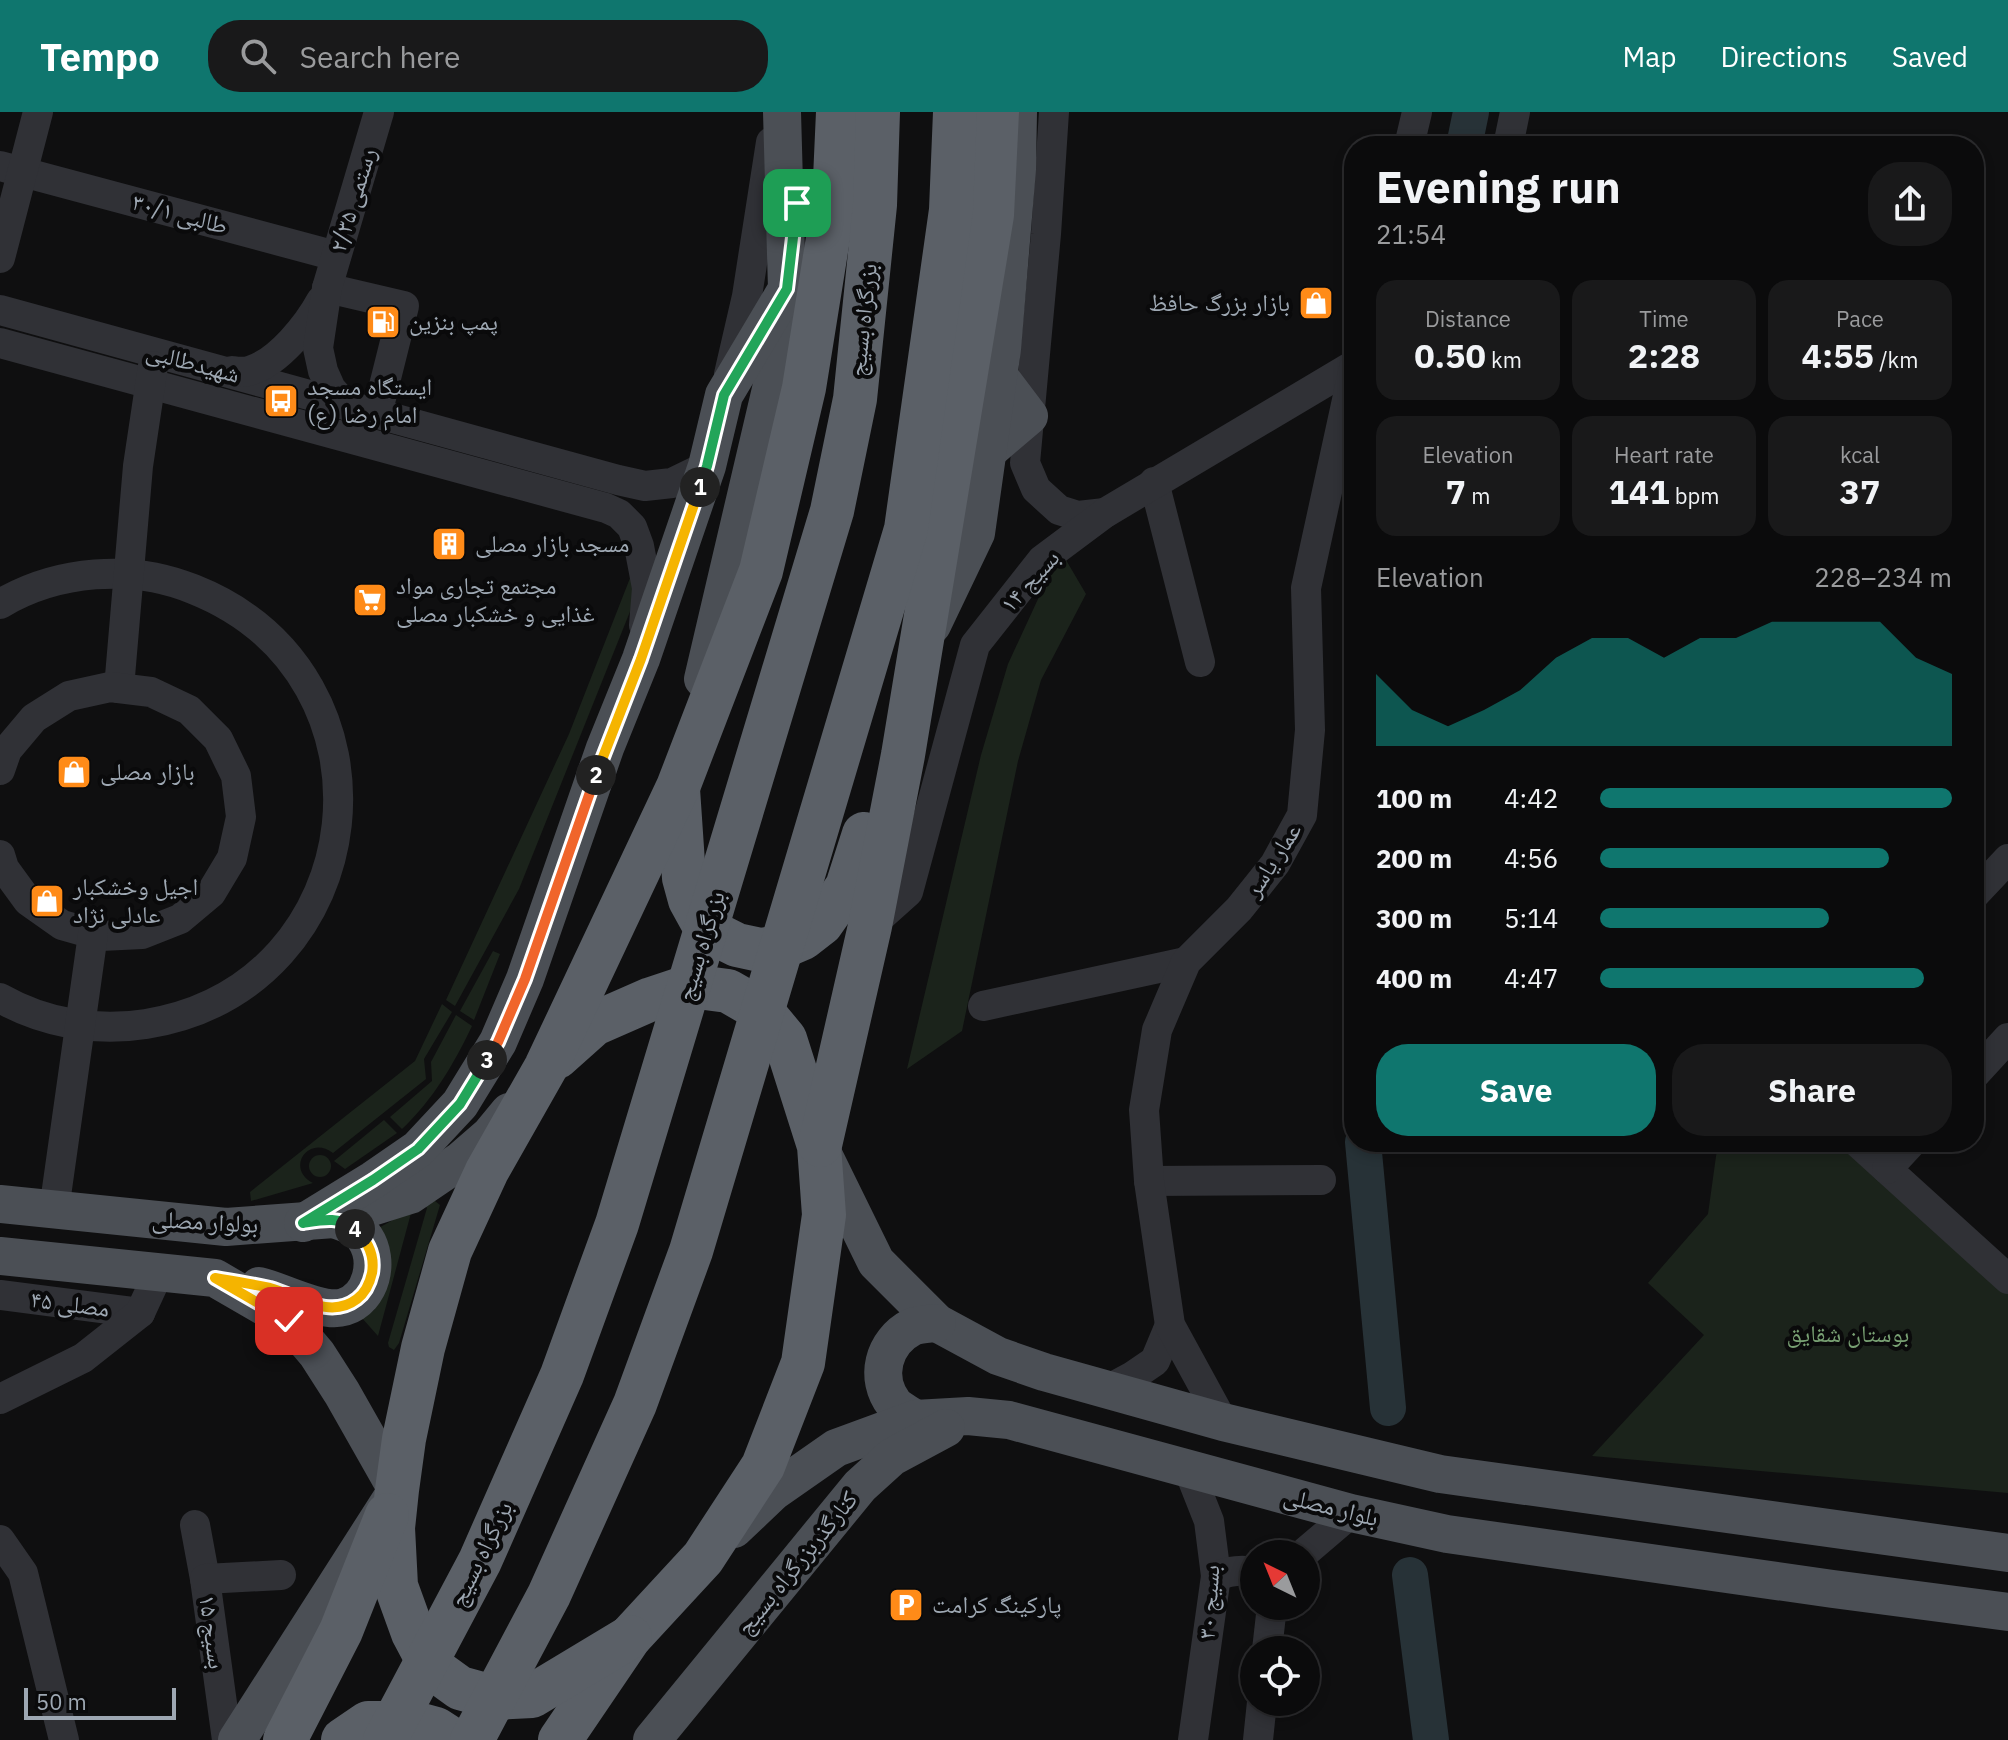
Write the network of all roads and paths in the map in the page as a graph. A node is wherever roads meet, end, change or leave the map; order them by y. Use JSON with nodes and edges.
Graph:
{"nodes":[{"id":1,"x":38,"y":112,"type":"edge"},
{"id":2,"x":776,"y":112,"type":"edge"},
{"id":3,"x":782,"y":112,"type":"edge"},
{"id":4,"x":803,"y":112,"type":"edge"},
{"id":5,"x":838,"y":112,"type":"edge"},
{"id":6,"x":878,"y":112,"type":"edge"},
{"id":7,"x":955,"y":112,"type":"edge"},
{"id":8,"x":997,"y":112,"type":"edge"},
{"id":9,"x":1018,"y":112,"type":"edge"},
{"id":10,"x":1054,"y":112,"type":"edge"},
{"id":11,"x":1417,"y":112,"type":"edge"},
{"id":12,"x":1515,"y":112,"type":"edge"},
{"id":13,"x":371,"y":114,"type":"edge"},
{"id":14,"x":1411,"y":136,"type":"edge"},
{"id":15,"x":1510,"y":136,"type":"edge"},
{"id":16,"x":12,"y":169,"type":"edge"},
{"id":17,"x":336,"y":256,"type":"junction"},
{"id":18,"x":0,"y":258,"type":"edge"},
{"id":19,"x":327,"y":288,"type":"junction"},
{"id":20,"x":787,"y":289,"type":"junction"},
{"id":21,"x":0,"y":310,"type":"edge"},
{"id":22,"x":0,"y":343,"type":"edge"},
{"id":23,"x":156,"y":353,"type":"junction"},
{"id":24,"x":219,"y":370,"type":"junction"},
{"id":25,"x":1344,"y":372,"type":"edge"},
{"id":26,"x":998,"y":375,"type":"junction"},
{"id":27,"x":150,"y":384,"type":"junction"},
{"id":28,"x":724,"y":395,"type":"junction"},
{"id":29,"x":345,"y":405,"type":"junction"},
{"id":30,"x":1344,"y":412,"type":"edge"},
{"id":31,"x":377,"y":414,"type":"junction"},
{"id":32,"x":1029,"y":416,"type":"junction"},
{"id":33,"x":988,"y":451,"type":"junction"},
{"id":34,"x":707,"y":466,"type":"junction"},
{"id":35,"x":618,"y":480,"type":"junction"},
{"id":36,"x":1154,"y":482,"type":"junction"},
{"id":37,"x":606,"y":508,"type":"junction"},
{"id":38,"x":1105,"y":513,"type":"junction"},
{"id":39,"x":128,"y":574,"type":"junction"},
{"id":40,"x":0,"y":604,"type":"edge"},
{"id":41,"x":921,"y":647,"type":"junction"},
{"id":42,"x":641,"y":659,"type":"junction"},
{"id":43,"x":1200,"y":662,"type":"dead end"},
{"id":44,"x":119,"y":688,"type":"junction"},
{"id":45,"x":903,"y":755,"type":"junction"},
{"id":46,"x":0,"y":770,"type":"edge"},
{"id":47,"x":678,"y":787,"type":"junction"},
{"id":48,"x":0,"y":855,"type":"edge"},
{"id":49,"x":2008,"y":859,"type":"edge"},
{"id":50,"x":1984,"y":884,"type":"edge"},
{"id":51,"x":870,"y":926,"type":"junction"},
{"id":52,"x":93,"y":934,"type":"junction"},
{"id":53,"x":1186,"y":962,"type":"junction"},
{"id":54,"x":0,"y":998,"type":"edge"},
{"id":55,"x":983,"y":1006,"type":"dead end"},
{"id":56,"x":80,"y":1025,"type":"junction"},
{"id":57,"x":2008,"y":1038,"type":"edge"},
{"id":58,"x":1984,"y":1064,"type":"edge"},
{"id":59,"x":546,"y":1067,"type":"junction"},
{"id":60,"x":819,"y":1146,"type":"junction"},
{"id":61,"x":1868,"y":1152,"type":"edge"},
{"id":62,"x":1903,"y":1152,"type":"edge"},
{"id":63,"x":1887,"y":1169,"type":"junction"},
{"id":64,"x":1321,"y":1180,"type":"dead end"},
{"id":65,"x":1149,"y":1181,"type":"junction"},
{"id":66,"x":0,"y":1204,"type":"edge"},
{"id":67,"x":54,"y":1210,"type":"junction"},
{"id":68,"x":318,"y":1221,"type":"junction"},
{"id":69,"x":0,"y":1256,"type":"edge"},
{"id":70,"x":159,"y":1272,"type":"junction"},
{"id":71,"x":215,"y":1278,"type":"junction"},
{"id":72,"x":2008,"y":1279,"type":"edge"},
{"id":73,"x":0,"y":1295,"type":"edge"},
{"id":74,"x":140,"y":1313,"type":"junction"},
{"id":75,"x":937,"y":1323,"type":"junction"},
{"id":76,"x":1170,"y":1325,"type":"junction"},
{"id":77,"x":1107,"y":1390,"type":"junction"},
{"id":78,"x":0,"y":1399,"type":"edge"},
{"id":79,"x":968,"y":1416,"type":"junction"},
{"id":80,"x":915,"y":1419,"type":"junction"},
{"id":81,"x":1223,"y":1422,"type":"junction"},
{"id":82,"x":1188,"y":1468,"type":"junction"},
{"id":83,"x":397,"y":1490,"type":"junction"},
{"id":84,"x":1351,"y":1513,"type":"junction"},
{"id":85,"x":195,"y":1525,"type":"dead end"},
{"id":86,"x":0,"y":1540,"type":"edge"},
{"id":87,"x":1319,"y":1540,"type":"edge"},
{"id":88,"x":2008,"y":1553,"type":"edge"},
{"id":89,"x":703,"y":1558,"type":"junction"},
{"id":90,"x":1240,"y":1570,"type":"edge"},
{"id":91,"x":281,"y":1575,"type":"dead end"},
{"id":92,"x":1216,"y":1576,"type":"junction"},
{"id":93,"x":205,"y":1579,"type":"junction"},
{"id":94,"x":2008,"y":1612,"type":"edge"},
{"id":95,"x":630,"y":1637,"type":"junction"},
{"id":96,"x":1261,"y":1716,"type":"edge"},
{"id":97,"x":365,"y":1734,"type":"edge"},
{"id":98,"x":1259,"y":1739,"type":"edge"},
{"id":99,"x":64,"y":1740,"type":"edge"},
{"id":100,"x":227,"y":1740,"type":"edge"},
{"id":101,"x":237,"y":1740,"type":"edge"},
{"id":102,"x":285,"y":1740,"type":"edge"},
{"id":103,"x":453,"y":1740,"type":"edge"},
{"id":104,"x":472,"y":1740,"type":"edge"},
{"id":105,"x":560,"y":1740,"type":"edge"},
{"id":106,"x":652,"y":1740,"type":"edge"},
{"id":107,"x":1193,"y":1740,"type":"edge"}],
"edges":[{"from":1,"to":16,"type":"street"},
{"from":2,"to":28,"type":"street"},
{"from":3,"to":20,"type":"main road"},
{"from":4,"to":20,"type":"main road"},
{"from":5,"to":47,"type":"highway"},
{"from":6,"to":97,"type":"highway","name":"بزرگراه بسیج"},
{"from":7,"to":104,"type":"highway"},
{"from":8,"to":41,"type":"highway"},
{"from":9,"to":26,"type":"main road"},
{"from":10,"to":32,"type":"street"},
{"from":11,"to":14,"type":"street"},
{"from":12,"to":15,"type":"street"},
{"from":13,"to":17,"type":"street","name":"رستمی ۲/۳۵"},
{"from":16,"to":17,"type":"street","name":"طالبی ۳۰/۱"},
{"from":16,"to":18,"type":"street"},
{"from":17,"to":19,"type":"street","name":"رستمی ۲/۳۵"},
{"from":19,"to":24,"type":"street"},
{"from":19,"to":29,"type":"street"},
{"from":19,"to":31,"type":"street"},
{"from":20,"to":28,"type":"main road"},
{"from":20,"to":47,"type":"main road"},
{"from":21,"to":23,"type":"street","name":"شهیدطالبی"},
{"from":22,"to":27,"type":"street","name":"شهیدطالبی"},
{"from":23,"to":24,"type":"street","name":"شهیدطالبی"},
{"from":23,"to":27,"type":"street"},
{"from":24,"to":29,"type":"street","name":"شهیدطالبی"},
{"from":25,"to":36,"type":"street","name":"بسیج ۱۴"},
{"from":26,"to":32,"type":"main road"},
{"from":26,"to":33,"type":"main road"},
{"from":27,"to":37,"type":"street","name":"شهیدطالبی"},
{"from":27,"to":39,"type":"street"},
{"from":28,"to":34,"type":"main road"},
{"from":29,"to":31,"type":"street","name":"شهیدطالبی"},
{"from":30,"to":53,"type":"street","name":"عمار یاسر"},
{"from":31,"to":35,"type":"street","name":"شهیدطالبی"},
{"from":32,"to":33,"type":"main road"},
{"from":32,"to":38,"type":"street"},
{"from":33,"to":41,"type":"main road"},
{"from":34,"to":35,"type":"street","name":"شهیدطالبی"},
{"from":34,"to":42,"type":"main road"},
{"from":35,"to":37,"type":"street"},
{"from":36,"to":38,"type":"street","name":"بسیج ۱۴"},
{"from":36,"to":43,"type":"street"},
{"from":37,"to":42,"type":"street"},
{"from":38,"to":51,"type":"street","name":"بسیج ۱۴"},
{"from":39,"to":40,"type":"street"},
{"from":39,"to":44,"type":"street"},
{"from":39,"to":56,"type":"street"},
{"from":41,"to":45,"type":"highway"},
{"from":42,"to":68,"type":"main road"},
{"from":44,"to":46,"type":"street"},
{"from":44,"to":52,"type":"street"},
{"from":45,"to":47,"type":"highway"},
{"from":45,"to":51,"type":"highway"},
{"from":47,"to":59,"type":"highway"},
{"from":48,"to":52,"type":"street"},
{"from":49,"to":50,"type":"street"},
{"from":51,"to":60,"type":"highway"},
{"from":52,"to":56,"type":"street"},
{"from":53,"to":55,"type":"street"},
{"from":53,"to":65,"type":"street","name":"عمار یاسر"},
{"from":54,"to":56,"type":"street"},
{"from":56,"to":67,"type":"street"},
{"from":57,"to":58,"type":"street"},
{"from":59,"to":60,"type":"highway"},
{"from":59,"to":68,"type":"main road","name":"بولوار مصلی"},
{"from":59,"to":83,"type":"highway"},
{"from":60,"to":75,"type":"main road"},
{"from":60,"to":89,"type":"highway"},
{"from":61,"to":63,"type":"street"},
{"from":62,"to":63,"type":"street"},
{"from":63,"to":72,"type":"street"},
{"from":64,"to":65,"type":"street"},
{"from":65,"to":76,"type":"street","name":"عمار یاسر"},
{"from":66,"to":67,"type":"main road","name":"بولوار مصلی"},
{"from":67,"to":68,"type":"main road","name":"بولوار مصلی"},
{"from":68,"to":71,"type":"main road"},
{"from":69,"to":70,"type":"main road"},
{"from":70,"to":71,"type":"main road"},
{"from":70,"to":74,"type":"street"},
{"from":71,"to":83,"type":"main road"},
{"from":73,"to":74,"type":"street","name":"مصلی ۴۵"},
{"from":74,"to":78,"type":"street"},
{"from":75,"to":77,"type":"main road"},
{"from":75,"to":80,"type":"main road"},
{"from":76,"to":77,"type":"street"},
{"from":76,"to":81,"type":"street"},
{"from":77,"to":81,"type":"main road"},
{"from":79,"to":80,"type":"main road","name":"بلوار مصلی"},
{"from":79,"to":82,"type":"main road","name":"بلوار مصلی"},
{"from":79,"to":106,"type":"main road","name":"کنارگذربزرگراه بسیج"},
{"from":80,"to":89,"type":"main road","name":"بلوار مصلی"},
{"from":81,"to":88,"type":"main road"},
{"from":82,"to":84,"type":"main road","name":"بلوار مصلی"},
{"from":82,"to":92,"type":"street","name":"بسیج ۳۰"},
{"from":83,"to":95,"type":"highway"},
{"from":83,"to":101,"type":"main road"},
{"from":83,"to":102,"type":"highway"},
{"from":84,"to":87,"type":"street"},
{"from":84,"to":94,"type":"main road","name":"بلوار مصلی"},
{"from":85,"to":93,"type":"street","name":"بسیج ۱۵"},
{"from":86,"to":99,"type":"street"},
{"from":89,"to":95,"type":"highway"},
{"from":90,"to":92,"type":"street"},
{"from":91,"to":93,"type":"street"},
{"from":92,"to":107,"type":"street","name":"بسیج ۳۰"},
{"from":93,"to":100,"type":"street","name":"بسیج ۱۵"},
{"from":95,"to":105,"type":"highway"},
{"from":96,"to":98,"type":"street"},
{"from":97,"to":103,"type":"highway"}]}
